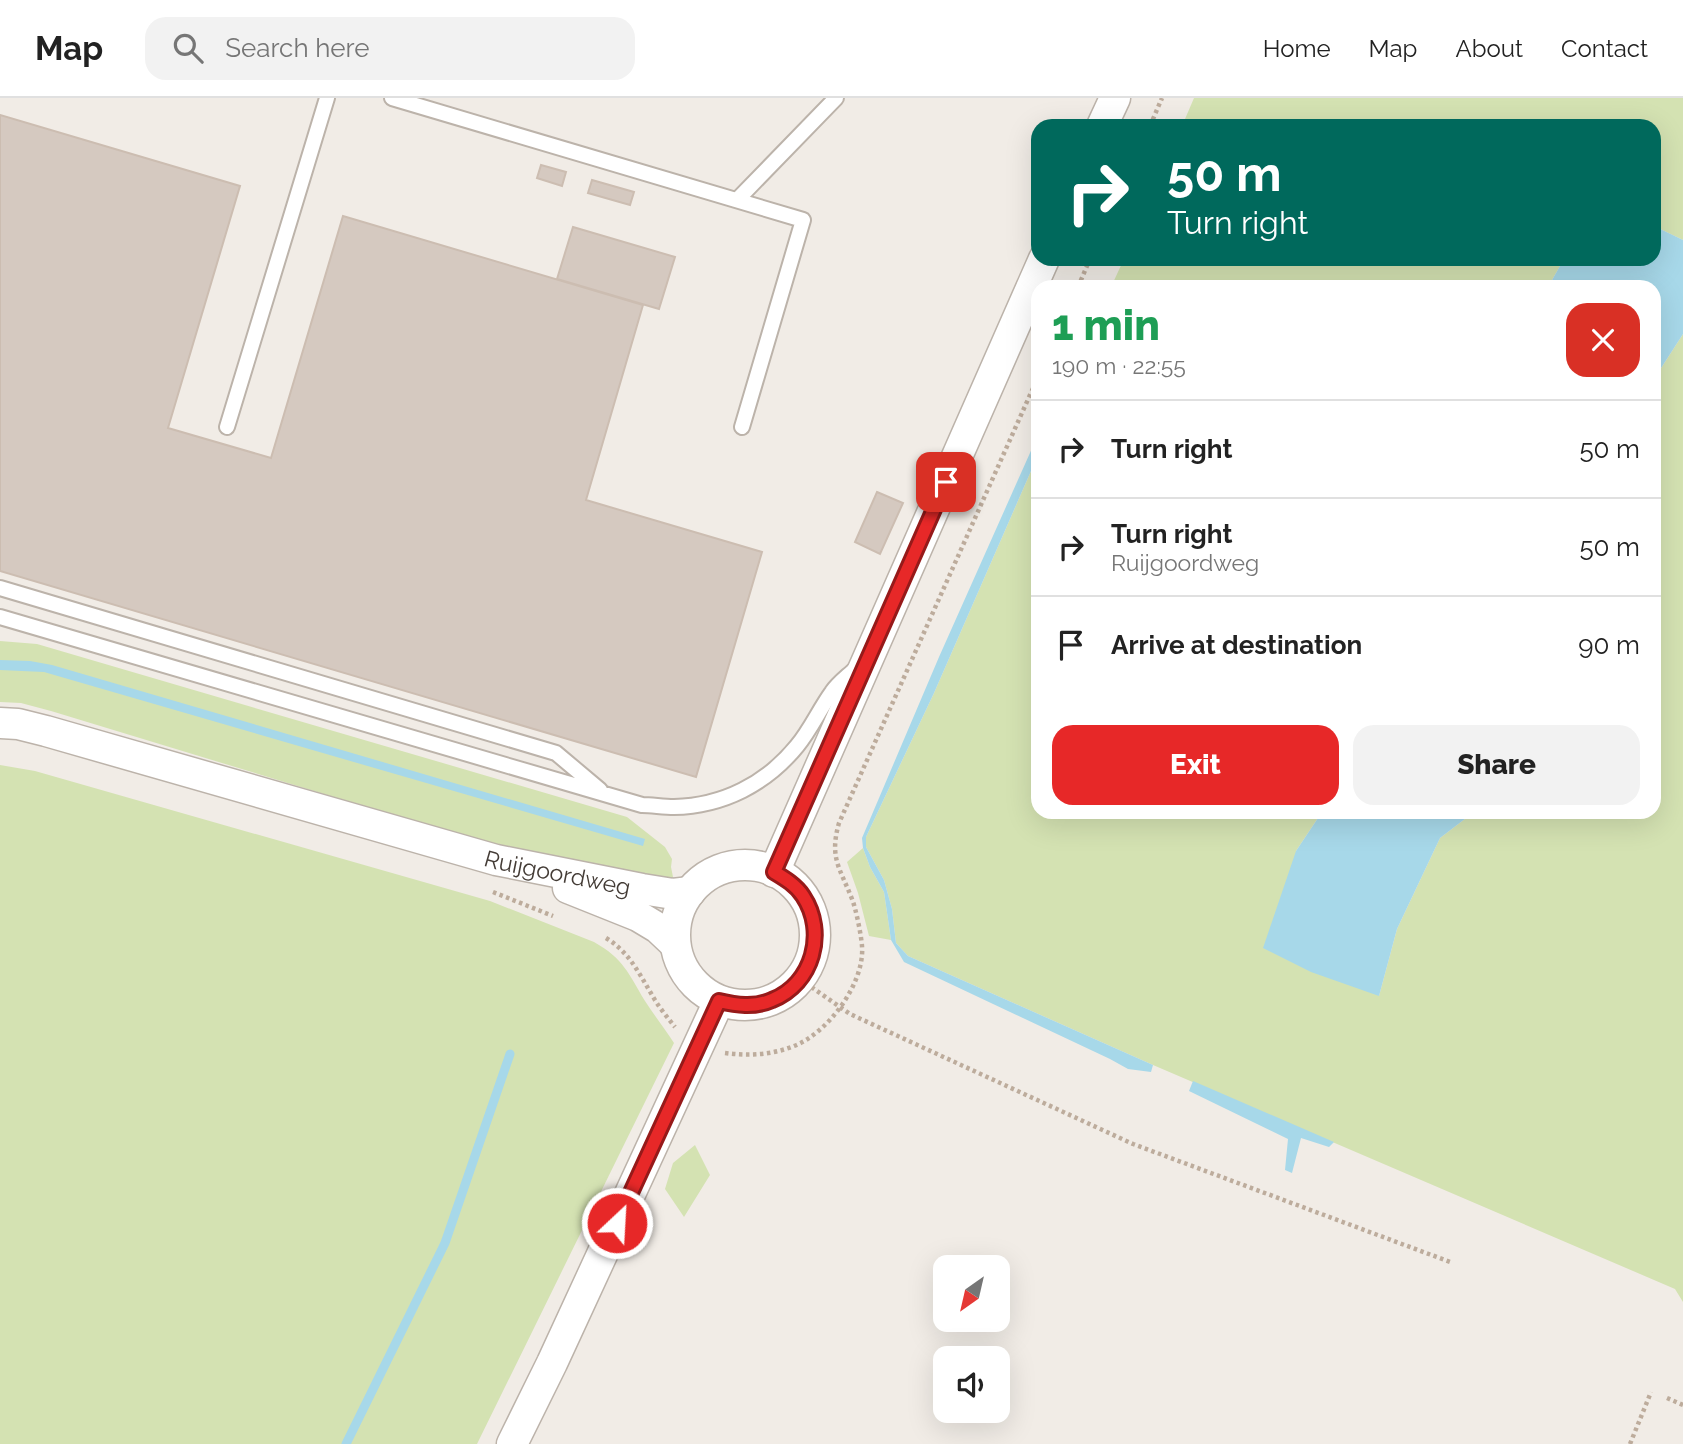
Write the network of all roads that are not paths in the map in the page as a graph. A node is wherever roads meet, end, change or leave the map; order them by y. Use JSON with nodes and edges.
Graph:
{"nodes":[{"id":1,"x":327,"y":98,"type":"edge"},
{"id":2,"x":392,"y":98,"type":"edge"},
{"id":3,"x":845,"y":98,"type":"edge"},
{"id":4,"x":1115,"y":98,"type":"edge"},
{"id":5,"x":831,"y":103,"type":"edge"},
{"id":6,"x":1105,"y":119,"type":"edge"},
{"id":7,"x":737,"y":200,"type":"junction"},
{"id":8,"x":1031,"y":288,"type":"edge"},
{"id":9,"x":227,"y":427,"type":"dead end"},
{"id":10,"x":742,"y":427,"type":"dead end"},
{"id":11,"x":0,"y":588,"type":"edge"},
{"id":12,"x":0,"y":617,"type":"edge"},
{"id":13,"x":869,"y":655,"type":"junction"},
{"id":14,"x":0,"y":723,"type":"edge"},
{"id":15,"x":606,"y":795,"type":"junction"},
{"id":16,"x":496,"y":860,"type":"junction"},
{"id":17,"x":774,"y":872,"type":"junction"},
{"id":18,"x":690,"y":892,"type":"junction"},
{"id":19,"x":675,"y":944,"type":"junction"},
{"id":20,"x":719,"y":1001,"type":"junction"},
{"id":21,"x":512,"y":1444,"type":"edge"}],
"edges":[{"from":1,"to":9,"type":"lane"},
{"from":2,"to":7,"type":"lane"},
{"from":3,"to":5,"type":"lane"},
{"from":4,"to":6,"type":"street"},
{"from":5,"to":7,"type":"lane"},
{"from":7,"to":10,"type":"lane"},
{"from":8,"to":13,"type":"street"},
{"from":11,"to":15,"type":"lane"},
{"from":12,"to":15,"type":"lane"},
{"from":13,"to":15,"type":"lane"},
{"from":13,"to":17,"type":"street"},
{"from":14,"to":16,"type":"street"},
{"from":16,"to":18,"type":"street","name":"Ruijgoordweg"},
{"from":16,"to":19,"type":"street","name":"Ruijgoordweg"},
{"from":17,"to":18,"type":"street"},
{"from":17,"to":20,"type":"street"},
{"from":18,"to":19,"type":"street"},
{"from":19,"to":20,"type":"street"},
{"from":20,"to":21,"type":"street"}]}
